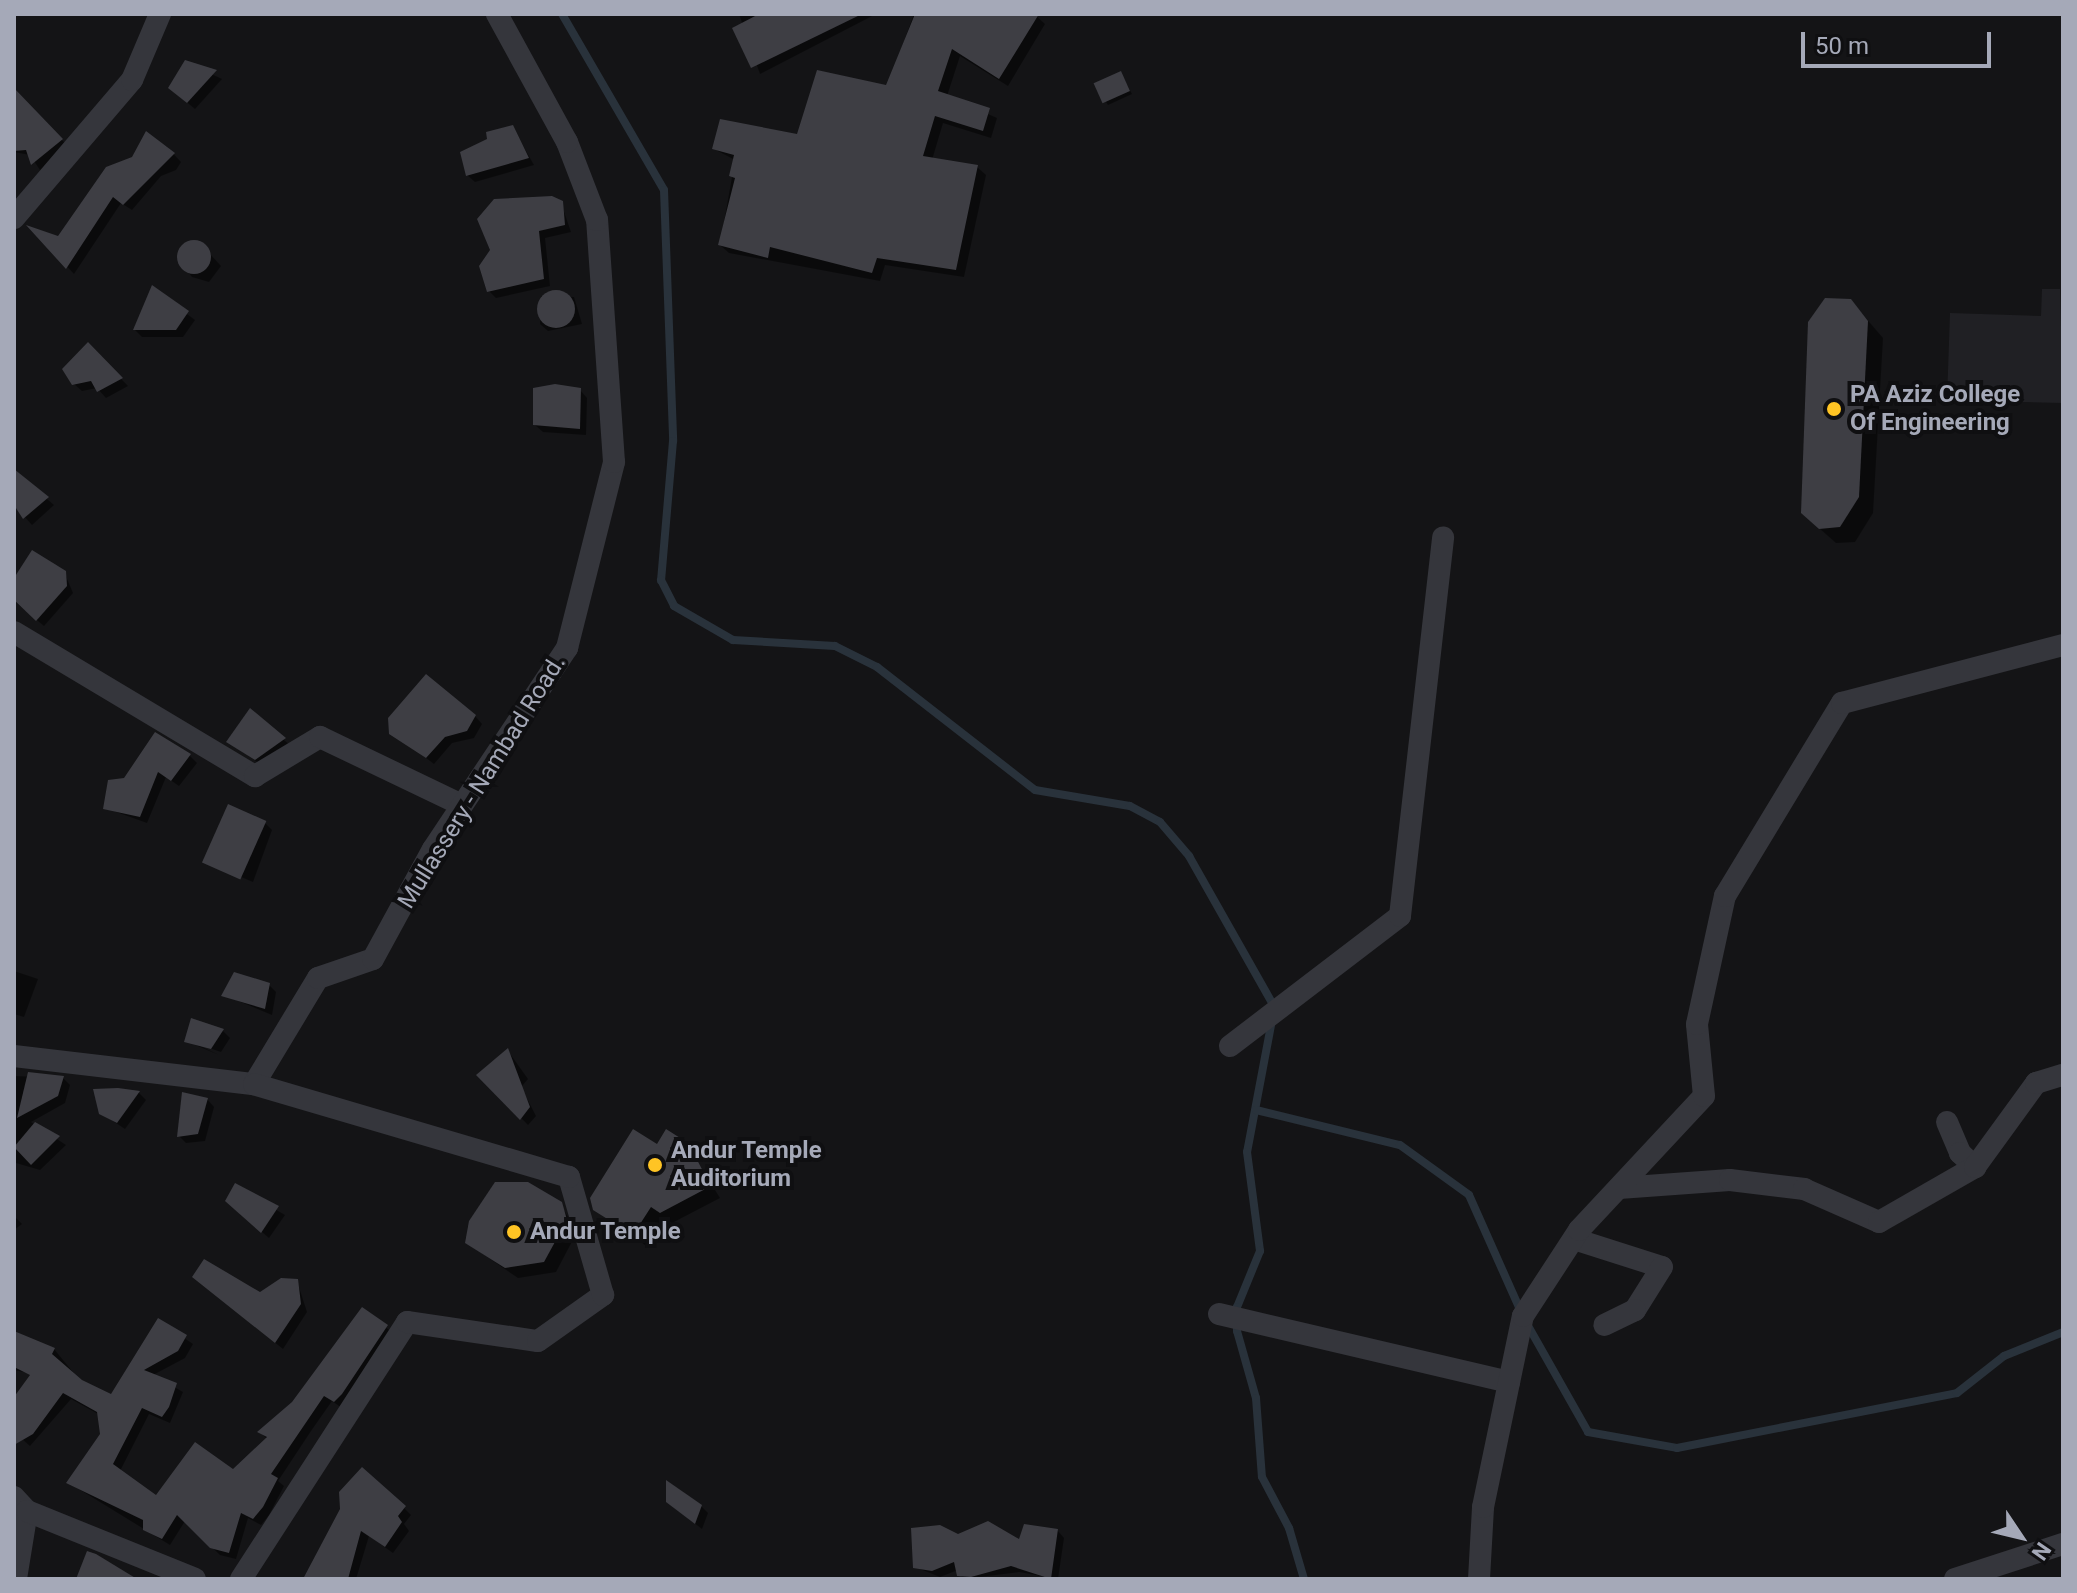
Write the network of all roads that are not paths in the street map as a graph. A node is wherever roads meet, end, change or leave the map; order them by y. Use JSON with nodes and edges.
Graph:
{"nodes":[{"id":1,"x":160,"y":14,"type":"edge"},
{"id":2,"x":497,"y":14,"type":"edge"},
{"id":3,"x":14,"y":218,"type":"edge"},
{"id":4,"x":1443,"y":537,"type":"dead end"},
{"id":5,"x":14,"y":632,"type":"edge"},
{"id":6,"x":2063,"y":645,"type":"edge"},
{"id":7,"x":462,"y":805,"type":"junction"},
{"id":8,"x":1230,"y":1046,"type":"dead end"},
{"id":9,"x":14,"y":1056,"type":"edge"},
{"id":10,"x":2063,"y":1075,"type":"edge"},
{"id":11,"x":254,"y":1084,"type":"junction"},
{"id":12,"x":1947,"y":1122,"type":"dead end"},
{"id":13,"x":1975,"y":1167,"type":"junction"},
{"id":14,"x":1619,"y":1188,"type":"junction"},
{"id":15,"x":1574,"y":1239,"type":"junction"},
{"id":16,"x":1219,"y":1314,"type":"dead end"},
{"id":17,"x":1604,"y":1325,"type":"dead end"},
{"id":18,"x":1509,"y":1382,"type":"junction"},
{"id":19,"x":20,"y":1504,"type":"edge"},
{"id":20,"x":2063,"y":1544,"type":"edge"},
{"id":21,"x":16,"y":1579,"type":"edge"},
{"id":22,"x":195,"y":1579,"type":"edge"},
{"id":23,"x":241,"y":1579,"type":"edge"},
{"id":24,"x":1479,"y":1579,"type":"edge"},
{"id":25,"x":1955,"y":1579,"type":"edge"}],
"edges":[{"from":1,"to":3,"type":"street"},
{"from":2,"to":7,"type":"street","name":"Mullassery - Nambad Road."},
{"from":4,"to":8,"type":"street"},
{"from":5,"to":7,"type":"street"},
{"from":6,"to":14,"type":"street"},
{"from":7,"to":11,"type":"street","name":"Mullassery - Nambad Road."},
{"from":9,"to":11,"type":"street"},
{"from":10,"to":13,"type":"street"},
{"from":11,"to":23,"type":"street"},
{"from":12,"to":13,"type":"street"},
{"from":13,"to":14,"type":"street"},
{"from":14,"to":15,"type":"street"},
{"from":15,"to":17,"type":"street"},
{"from":15,"to":18,"type":"street"},
{"from":16,"to":18,"type":"street"},
{"from":18,"to":24,"type":"street"},
{"from":19,"to":21,"type":"street"},
{"from":19,"to":22,"type":"street"},
{"from":20,"to":25,"type":"street"}]}
